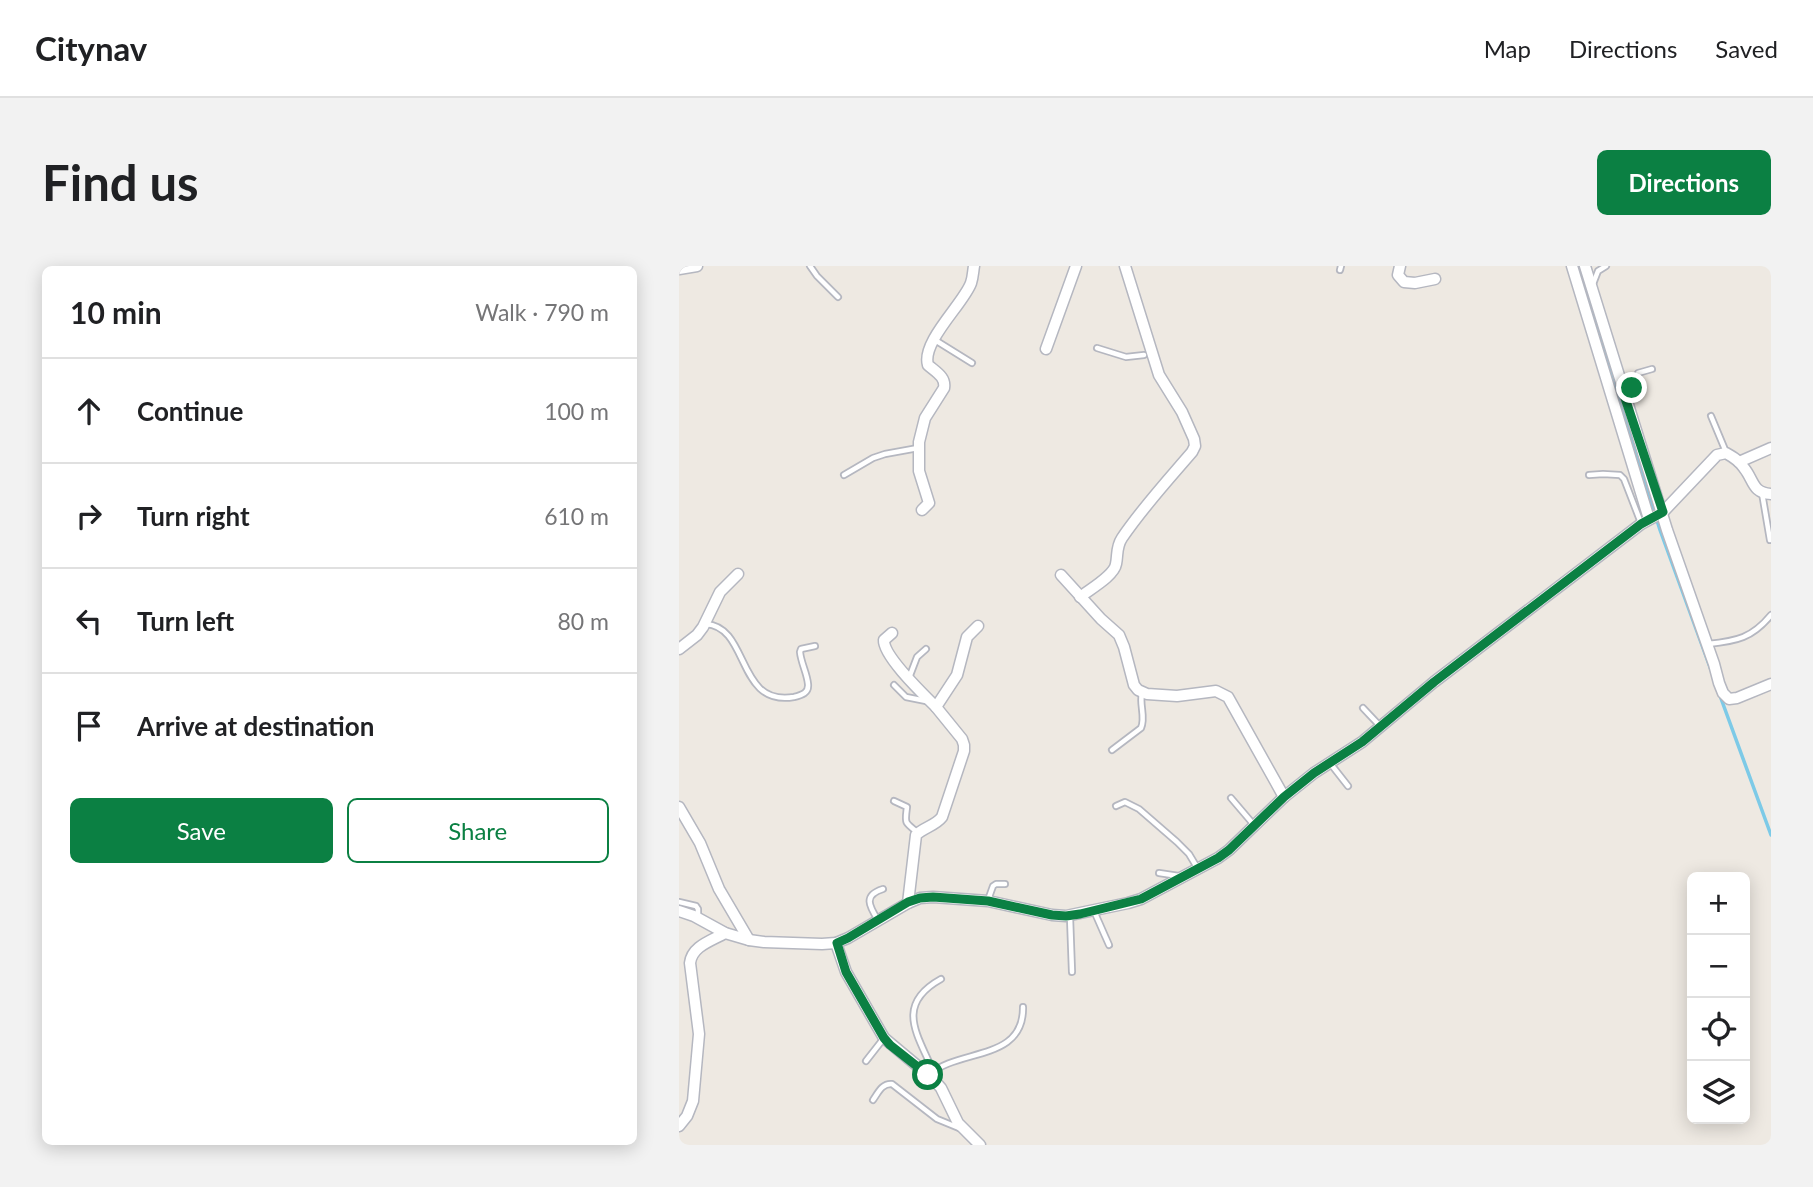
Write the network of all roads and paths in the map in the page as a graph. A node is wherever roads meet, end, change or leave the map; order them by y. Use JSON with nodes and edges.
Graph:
{"nodes":[{"id":1,"x":810,"y":266,"type":"edge"},
{"id":2,"x":974,"y":266,"type":"edge"},
{"id":3,"x":1076,"y":266,"type":"edge"},
{"id":4,"x":1125,"y":266,"type":"edge"},
{"id":5,"x":1400,"y":266,"type":"edge"},
{"id":6,"x":1572,"y":266,"type":"edge"},
{"id":7,"x":1585,"y":266,"type":"edge"},
{"id":8,"x":1607,"y":266,"type":"edge"},
{"id":9,"x":1435,"y":279,"type":"dead end"},
{"id":10,"x":1592,"y":289,"type":"junction"},
{"id":11,"x":838,"y":297,"type":"dead end"},
{"id":12,"x":935,"y":340,"type":"junction"},
{"id":13,"x":1097,"y":348,"type":"dead end"},
{"id":14,"x":1046,"y":349,"type":"dead end"},
{"id":15,"x":1148,"y":354,"type":"junction"},
{"id":16,"x":972,"y":363,"type":"dead end"},
{"id":17,"x":1652,"y":369,"type":"dead end"},
{"id":18,"x":1625,"y":398,"type":"junction"},
{"id":19,"x":1711,"y":416,"type":"dead end"},
{"id":20,"x":919,"y":448,"type":"junction"},
{"id":21,"x":1771,"y":448,"type":"edge"},
{"id":22,"x":1727,"y":453,"type":"junction"},
{"id":23,"x":1739,"y":462,"type":"junction"},
{"id":24,"x":844,"y":475,"type":"dead end"},
{"id":25,"x":1589,"y":475,"type":"dead end"},
{"id":26,"x":1766,"y":493,"type":"edge"},
{"id":27,"x":922,"y":510,"type":"dead end"},
{"id":28,"x":1652,"y":517,"type":"junction"},
{"id":29,"x":1770,"y":540,"type":"edge"},
{"id":30,"x":738,"y":574,"type":"dead end"},
{"id":31,"x":1061,"y":575,"type":"dead end"},
{"id":32,"x":1080,"y":597,"type":"junction"},
{"id":33,"x":1771,"y":615,"type":"edge"},
{"id":34,"x":705,"y":624,"type":"junction"},
{"id":35,"x":978,"y":626,"type":"dead end"},
{"id":36,"x":892,"y":633,"type":"dead end"},
{"id":37,"x":1707,"y":644,"type":"junction"},
{"id":38,"x":815,"y":646,"type":"dead end"},
{"id":39,"x":679,"y":649,"type":"edge"},
{"id":40,"x":926,"y":649,"type":"dead end"},
{"id":41,"x":909,"y":678,"type":"junction"},
{"id":42,"x":1771,"y":684,"type":"edge"},
{"id":43,"x":894,"y":685,"type":"dead end"},
{"id":44,"x":1142,"y":693,"type":"junction"},
{"id":45,"x":934,"y":704,"type":"junction"},
{"id":46,"x":1363,"y":708,"type":"dead end"},
{"id":47,"x":1381,"y":726,"type":"junction"},
{"id":48,"x":1112,"y":750,"type":"dead end"},
{"id":49,"x":1330,"y":763,"type":"junction"},
{"id":50,"x":1347,"y":786,"type":"dead end"},
{"id":51,"x":1284,"y":797,"type":"junction"},
{"id":52,"x":1231,"y":798,"type":"dead end"},
{"id":53,"x":894,"y":801,"type":"dead end"},
{"id":54,"x":1116,"y":806,"type":"dead end"},
{"id":55,"x":679,"y":807,"type":"edge"},
{"id":56,"x":1254,"y":826,"type":"junction"},
{"id":57,"x":918,"y":833,"type":"junction"},
{"id":58,"x":1198,"y":870,"type":"junction"},
{"id":59,"x":1159,"y":873,"type":"dead end"},
{"id":60,"x":1184,"y":877,"type":"junction"},
{"id":61,"x":1005,"y":884,"type":"dead end"},
{"id":62,"x":883,"y":889,"type":"dead end"},
{"id":63,"x":988,"y":901,"type":"junction"},
{"id":64,"x":679,"y":902,"type":"edge"},
{"id":65,"x":908,"y":902,"type":"junction"},
{"id":66,"x":679,"y":911,"type":"edge"},
{"id":67,"x":1094,"y":911,"type":"junction"},
{"id":68,"x":1070,"y":916,"type":"junction"},
{"id":69,"x":698,"y":918,"type":"junction"},
{"id":70,"x":878,"y":920,"type":"junction"},
{"id":71,"x":725,"y":933,"type":"junction"},
{"id":72,"x":749,"y":940,"type":"junction"},
{"id":73,"x":837,"y":943,"type":"junction"},
{"id":74,"x":1109,"y":945,"type":"dead end"},
{"id":75,"x":1072,"y":972,"type":"dead end"},
{"id":76,"x":941,"y":979,"type":"dead end"},
{"id":77,"x":1023,"y":1007,"type":"dead end"},
{"id":78,"x":884,"y":1038,"type":"junction"},
{"id":79,"x":866,"y":1062,"type":"dead end"},
{"id":80,"x":931,"y":1073,"type":"junction"},
{"id":81,"x":873,"y":1100,"type":"dead end"},
{"id":82,"x":679,"y":1126,"type":"edge"},
{"id":83,"x":966,"y":1131,"type":"junction"},
{"id":84,"x":980,"y":1145,"type":"edge"}],
"edges":[{"from":1,"to":11,"type":"lane"},
{"from":2,"to":12,"type":"street"},
{"from":3,"to":14,"type":"street"},
{"from":4,"to":15,"type":"street"},
{"from":5,"to":9,"type":"street"},
{"from":6,"to":28,"type":"street"},
{"from":7,"to":10,"type":"street"},
{"from":8,"to":10,"type":"lane"},
{"from":10,"to":18,"type":"street"},
{"from":12,"to":16,"type":"lane"},
{"from":12,"to":20,"type":"street"},
{"from":13,"to":15,"type":"lane"},
{"from":15,"to":32,"type":"street"},
{"from":17,"to":18,"type":"lane"},
{"from":18,"to":28,"type":"street"},
{"from":19,"to":22,"type":"lane"},
{"from":20,"to":24,"type":"lane"},
{"from":20,"to":27,"type":"street"},
{"from":21,"to":23,"type":"street"},
{"from":22,"to":23,"type":"street"},
{"from":22,"to":28,"type":"street"},
{"from":23,"to":26,"type":"street"},
{"from":25,"to":28,"type":"lane"},
{"from":26,"to":29,"type":"lane"},
{"from":28,"to":37,"type":"street"},
{"from":28,"to":47,"type":"street"},
{"from":30,"to":34,"type":"street"},
{"from":31,"to":32,"type":"street"},
{"from":32,"to":44,"type":"street"},
{"from":33,"to":37,"type":"lane"},
{"from":34,"to":38,"type":"lane"},
{"from":34,"to":39,"type":"street"},
{"from":35,"to":45,"type":"street"},
{"from":36,"to":41,"type":"street"},
{"from":37,"to":42,"type":"street"},
{"from":40,"to":41,"type":"lane"},
{"from":41,"to":45,"type":"street"},
{"from":43,"to":45,"type":"lane"},
{"from":44,"to":48,"type":"lane"},
{"from":44,"to":51,"type":"street"},
{"from":45,"to":57,"type":"street"},
{"from":46,"to":47,"type":"lane"},
{"from":47,"to":49,"type":"street"},
{"from":49,"to":50,"type":"lane"},
{"from":49,"to":51,"type":"street"},
{"from":51,"to":56,"type":"street"},
{"from":52,"to":56,"type":"lane"},
{"from":53,"to":57,"type":"lane"},
{"from":54,"to":58,"type":"lane"},
{"from":55,"to":72,"type":"street"},
{"from":56,"to":58,"type":"street"},
{"from":57,"to":65,"type":"street"},
{"from":58,"to":60,"type":"street"},
{"from":59,"to":60,"type":"lane"},
{"from":60,"to":67,"type":"street"},
{"from":61,"to":63,"type":"lane"},
{"from":62,"to":70,"type":"lane"},
{"from":63,"to":65,"type":"street"},
{"from":63,"to":68,"type":"street"},
{"from":64,"to":69,"type":"lane"},
{"from":65,"to":70,"type":"street"},
{"from":66,"to":69,"type":"street"},
{"from":67,"to":68,"type":"street"},
{"from":67,"to":74,"type":"lane"},
{"from":68,"to":75,"type":"lane"},
{"from":69,"to":71,"type":"street"},
{"from":70,"to":73,"type":"street"},
{"from":71,"to":72,"type":"street"},
{"from":71,"to":82,"type":"street"},
{"from":72,"to":73,"type":"street"},
{"from":73,"to":78,"type":"street"},
{"from":76,"to":80,"type":"lane"},
{"from":77,"to":80,"type":"lane"},
{"from":78,"to":79,"type":"lane"},
{"from":78,"to":80,"type":"street"},
{"from":80,"to":83,"type":"street"},
{"from":81,"to":83,"type":"lane"},
{"from":83,"to":84,"type":"street"}]}
